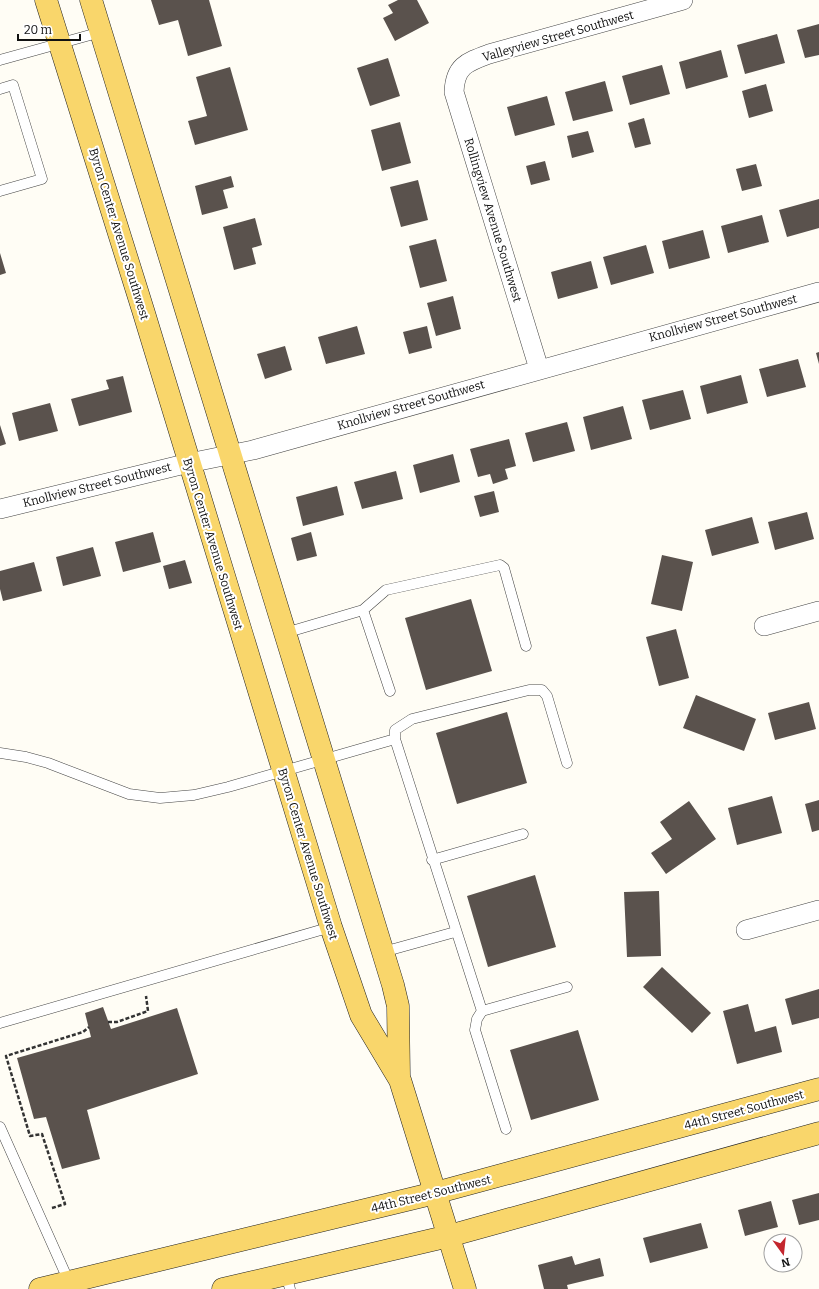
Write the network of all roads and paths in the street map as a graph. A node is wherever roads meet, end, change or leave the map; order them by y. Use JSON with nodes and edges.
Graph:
{"nodes":[{"id":1,"x":46,"y":0,"type":"edge"},
{"id":2,"x":91,"y":0,"type":"edge"},
{"id":3,"x":683,"y":0,"type":"edge"},
{"id":4,"x":101,"y":32,"type":"junction"},
{"id":5,"x":60,"y":44,"type":"junction"},
{"id":6,"x":0,"y":60,"type":"edge"},
{"id":7,"x":459,"y":70,"type":"joint"},
{"id":8,"x":0,"y":89,"type":"edge"},
{"id":9,"x":0,"y":191,"type":"edge"},
{"id":10,"x":819,"y":292,"type":"edge"},
{"id":11,"x":539,"y":369,"type":"junction"},
{"id":12,"x":230,"y":454,"type":"junction"},
{"id":13,"x":189,"y":463,"type":"junction"},
{"id":14,"x":0,"y":509,"type":"edge"},
{"id":15,"x":363,"y":610,"type":"junction"},
{"id":16,"x":819,"y":611,"type":"edge"},
{"id":17,"x":764,"y":626,"type":"dead end"},
{"id":18,"x":285,"y":633,"type":"junction"},
{"id":19,"x":526,"y":646,"type":"dead end"},
{"id":20,"x":390,"y":691,"type":"dead end"},
{"id":21,"x":394,"y":739,"type":"junction"},
{"id":22,"x":0,"y":753,"type":"edge"},
{"id":23,"x":324,"y":760,"type":"junction"},
{"id":24,"x":567,"y":763,"type":"dead end"},
{"id":25,"x":283,"y":772,"type":"junction"},
{"id":26,"x":523,"y":834,"type":"dead end"},
{"id":27,"x":432,"y":860,"type":"junction"},
{"id":28,"x":819,"y":910,"type":"edge"},
{"id":29,"x":331,"y":927,"type":"junction"},
{"id":30,"x":746,"y":930,"type":"dead end"},
{"id":31,"x":456,"y":932,"type":"junction"},
{"id":32,"x":383,"y":952,"type":"junction"},
{"id":33,"x":144,"y":982,"type":"junction"},
{"id":34,"x":567,"y":987,"type":"dead end"},
{"id":35,"x":482,"y":1011,"type":"junction"},
{"id":36,"x":108,"y":1022,"type":"dead end"},
{"id":37,"x":0,"y":1023,"type":"edge"},
{"id":38,"x":88,"y":1027,"type":"dead end"},
{"id":39,"x":400,"y":1080,"type":"junction"},
{"id":40,"x":819,"y":1089,"type":"edge"},
{"id":41,"x":0,"y":1127,"type":"edge"},
{"id":42,"x":506,"y":1129,"type":"dead end"},
{"id":43,"x":819,"y":1133,"type":"edge"},
{"id":44,"x":435,"y":1193,"type":"junction"},
{"id":45,"x":38,"y":1213,"type":"junction"},
{"id":46,"x":449,"y":1236,"type":"junction"},
{"id":47,"x":288,"y":1281,"type":"edge"},
{"id":48,"x":70,"y":1285,"type":"edge"},
{"id":49,"x":40,"y":1289,"type":"edge"},
{"id":50,"x":223,"y":1289,"type":"edge"},
{"id":51,"x":465,"y":1289,"type":"edge"}],
"edges":[{"from":1,"to":5,"type":"main road","name":"Byron Center Avenue Southwest"},
{"from":2,"to":4,"type":"main road","name":"Byron Center Avenue Southwest"},
{"from":3,"to":7,"type":"street","name":"Valleyview Street Southwest"},
{"from":4,"to":5,"type":"lane"},
{"from":4,"to":12,"type":"main road","name":"Byron Center Avenue Southwest"},
{"from":5,"to":6,"type":"lane"},
{"from":5,"to":13,"type":"main road","name":"Byron Center Avenue Southwest"},
{"from":7,"to":11,"type":"street","name":"Rollingview Avenue Southwest"},
{"from":8,"to":9,"type":"lane"},
{"from":10,"to":11,"type":"street","name":"Knollview Street Southwest"},
{"from":11,"to":12,"type":"street","name":"Knollview Street Southwest"},
{"from":12,"to":13,"type":"street","name":"Knollview Street Southwest"},
{"from":12,"to":18,"type":"main road","name":"Byron Center Avenue Southwest"},
{"from":13,"to":14,"type":"street","name":"Knollview Street Southwest"},
{"from":13,"to":25,"type":"main road","name":"Byron Center Avenue Southwest"},
{"from":15,"to":18,"type":"lane"},
{"from":15,"to":19,"type":"lane"},
{"from":15,"to":20,"type":"lane"},
{"from":16,"to":17,"type":"street"},
{"from":18,"to":23,"type":"main road","name":"Byron Center Avenue Southwest"},
{"from":21,"to":23,"type":"lane"},
{"from":21,"to":24,"type":"lane"},
{"from":21,"to":27,"type":"lane"},
{"from":22,"to":25,"type":"lane"},
{"from":23,"to":25,"type":"lane"},
{"from":23,"to":32,"type":"main road","name":"Byron Center Avenue Southwest"},
{"from":25,"to":29,"type":"main road","name":"Byron Center Avenue Southwest"},
{"from":26,"to":27,"type":"lane"},
{"from":27,"to":31,"type":"lane"},
{"from":28,"to":30,"type":"street"},
{"from":29,"to":33,"type":"lane"},
{"from":29,"to":39,"type":"main road","name":"Byron Center Avenue Southwest"},
{"from":31,"to":32,"type":"lane"},
{"from":31,"to":35,"type":"lane"},
{"from":32,"to":39,"type":"main road","name":"Byron Center Avenue Southwest"},
{"from":33,"to":36,"type":"path"},
{"from":33,"to":37,"type":"lane"},
{"from":34,"to":35,"type":"lane"},
{"from":35,"to":42,"type":"lane"},
{"from":38,"to":45,"type":"path"},
{"from":39,"to":44,"type":"main road","name":"Byron Center Avenue Southwest"},
{"from":40,"to":44,"type":"main road","name":"44th Street Southwest"},
{"from":41,"to":45,"type":"lane"},
{"from":43,"to":46,"type":"main road"},
{"from":44,"to":46,"type":"main road","name":"Byron Center Avenue Southwest"},
{"from":44,"to":48,"type":"main road","name":"44th Street Southwest"},
{"from":45,"to":48,"type":"lane"},
{"from":46,"to":47,"type":"main road"},
{"from":46,"to":51,"type":"main road","name":"Byron Center Avenue Southwest"},
{"from":47,"to":50,"type":"main road"},
{"from":48,"to":49,"type":"main road","name":"44th Street Southwest"}]}
